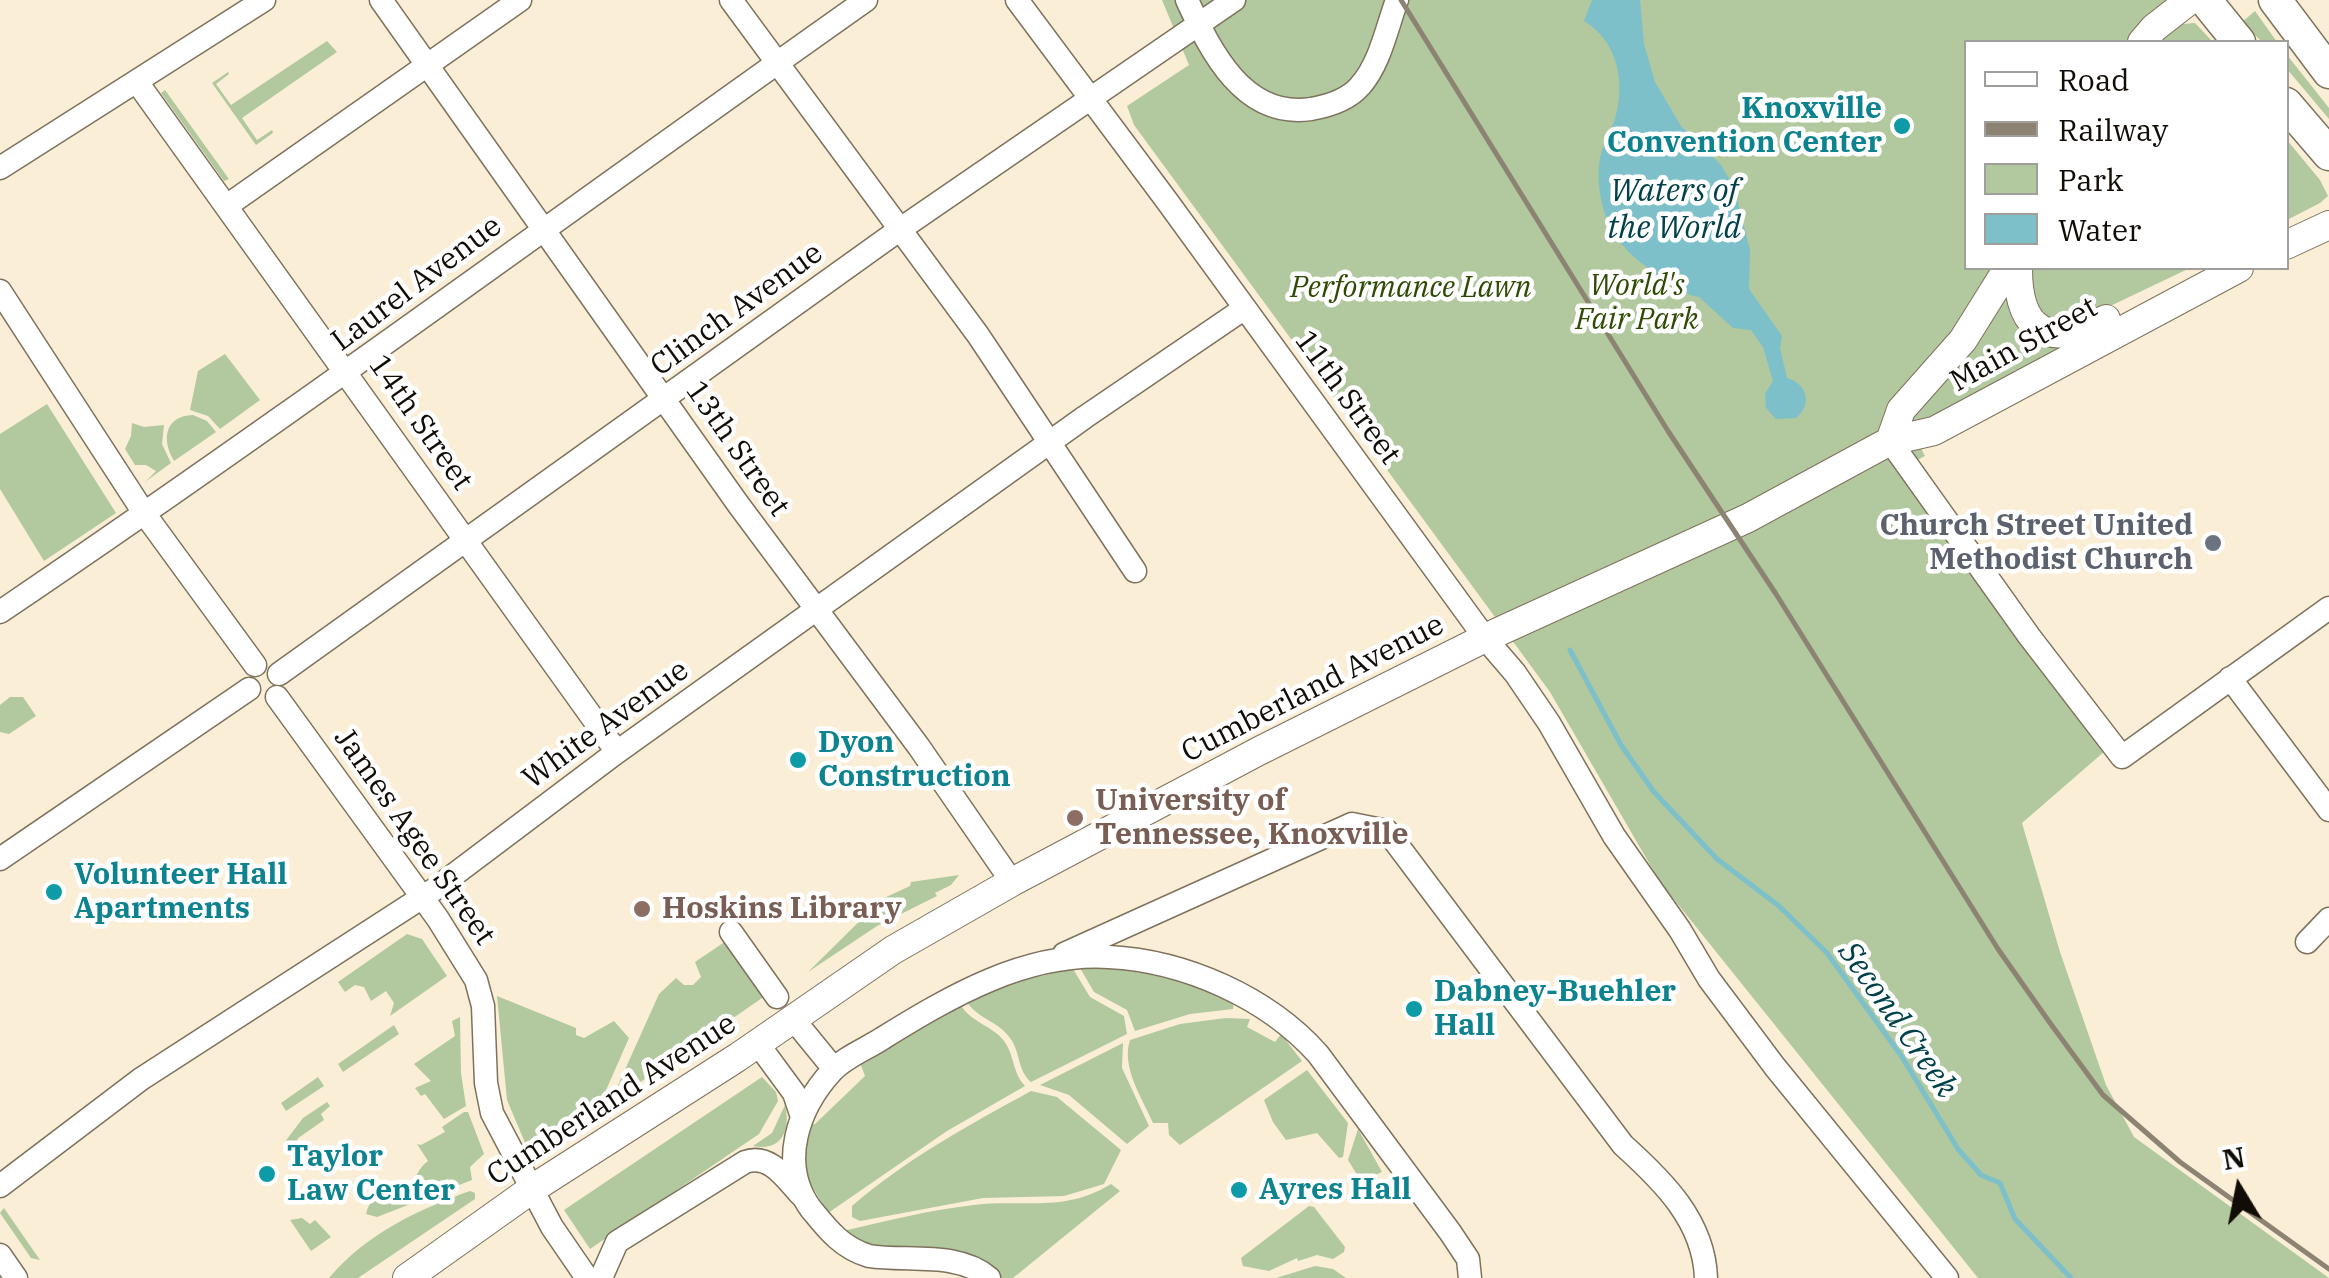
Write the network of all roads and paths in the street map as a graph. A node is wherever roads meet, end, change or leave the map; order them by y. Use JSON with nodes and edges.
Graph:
{"nodes":[{"id":1,"x":264,"y":0,"type":"edge"},
{"id":2,"x":380,"y":0,"type":"edge"},
{"id":3,"x":520,"y":0,"type":"edge"},
{"id":4,"x":731,"y":0,"type":"edge"},
{"id":5,"x":866,"y":0,"type":"edge"},
{"id":6,"x":1017,"y":0,"type":"edge"},
{"id":7,"x":1187,"y":0,"type":"edge"},
{"id":8,"x":1234,"y":0,"type":"edge"},
{"id":9,"x":1397,"y":0,"type":"edge"},
{"id":10,"x":2190,"y":0,"type":"edge"},
{"id":11,"x":2205,"y":0,"type":"edge"},
{"id":12,"x":2274,"y":0,"type":"edge"},
{"id":13,"x":1199,"y":26,"type":"junction"},
{"id":14,"x":2144,"y":40,"type":"edge"},
{"id":15,"x":2237,"y":40,"type":"edge"},
{"id":16,"x":427,"y":64,"type":"junction"},
{"id":17,"x":776,"y":64,"type":"junction"},
{"id":18,"x":2329,"y":72,"type":"edge"},
{"id":19,"x":137,"y":82,"type":"junction"},
{"id":20,"x":1091,"y":101,"type":"junction"},
{"id":21,"x":2289,"y":107,"type":"edge"},
{"id":22,"x":2329,"y":154,"type":"edge"},
{"id":23,"x":0,"y":168,"type":"edge"},
{"id":24,"x":228,"y":204,"type":"junction"},
{"id":25,"x":2329,"y":225,"type":"edge"},
{"id":26,"x":544,"y":227,"type":"junction"},
{"id":27,"x":899,"y":230,"type":"junction"},
{"id":28,"x":2289,"y":244,"type":"edge"},
{"id":29,"x":2007,"y":270,"type":"edge"},
{"id":30,"x":2018,"y":270,"type":"edge"},
{"id":31,"x":2234,"y":270,"type":"edge"},
{"id":32,"x":2193,"y":289,"type":"junction"},
{"id":33,"x":0,"y":291,"type":"edge"},
{"id":34,"x":1246,"y":308,"type":"junction"},
{"id":35,"x":347,"y":373,"type":"junction"},
{"id":36,"x":664,"y":398,"type":"junction"},
{"id":37,"x":1890,"y":441,"type":"junction"},
{"id":38,"x":1050,"y":443,"type":"junction"},
{"id":39,"x":144,"y":513,"type":"junction"},
{"id":40,"x":465,"y":541,"type":"junction"},
{"id":41,"x":1135,"y":571,"type":"dead end"},
{"id":42,"x":2329,"y":608,"type":"edge"},
{"id":43,"x":816,"y":610,"type":"junction"},
{"id":44,"x":0,"y":612,"type":"edge"},
{"id":45,"x":1485,"y":638,"type":"junction"},
{"id":46,"x":255,"y":665,"type":"dead end"},
{"id":47,"x":2230,"y":678,"type":"junction"},
{"id":48,"x":278,"y":686,"type":"joint"},
{"id":49,"x":249,"y":689,"type":"dead end"},
{"id":50,"x":617,"y":752,"type":"junction"},
{"id":51,"x":2329,"y":810,"type":"edge"},
{"id":52,"x":0,"y":859,"type":"edge"},
{"id":53,"x":1012,"y":882,"type":"junction"},
{"id":54,"x":421,"y":897,"type":"junction"},
{"id":55,"x":2329,"y":919,"type":"edge"},
{"id":56,"x":731,"y":932,"type":"dead end"},
{"id":57,"x":2307,"y":942,"type":"dead end"},
{"id":58,"x":1042,"y":963,"type":"junction"},
{"id":59,"x":785,"y":1008,"type":"junction"},
{"id":60,"x":758,"y":1044,"type":"junction"},
{"id":61,"x":834,"y":1069,"type":"junction"},
{"id":62,"x":801,"y":1114,"type":"junction"},
{"id":63,"x":0,"y":1186,"type":"edge"},
{"id":64,"x":532,"y":1189,"type":"junction"},
{"id":65,"x":804,"y":1198,"type":"junction"},
{"id":66,"x":0,"y":1254,"type":"edge"},
{"id":67,"x":16,"y":1278,"type":"edge"},
{"id":68,"x":407,"y":1278,"type":"edge"},
{"id":69,"x":587,"y":1278,"type":"edge"},
{"id":70,"x":601,"y":1278,"type":"edge"},
{"id":71,"x":989,"y":1278,"type":"edge"},
{"id":72,"x":1470,"y":1278,"type":"edge"},
{"id":73,"x":1706,"y":1278,"type":"edge"},
{"id":74,"x":1947,"y":1278,"type":"edge"}],
"edges":[{"from":1,"to":19,"type":"street"},
{"from":2,"to":16,"type":"street","name":"13th Street"},
{"from":3,"to":16,"type":"street"},
{"from":4,"to":17,"type":"street"},
{"from":5,"to":17,"type":"street","name":"Laurel Avenue"},
{"from":6,"to":20,"type":"street","name":"11th Street"},
{"from":7,"to":13,"type":"street"},
{"from":8,"to":13,"type":"street","name":"Clinch Avenue"},
{"from":9,"to":13,"type":"street"},
{"from":10,"to":14,"type":"main road"},
{"from":11,"to":15,"type":"highway"},
{"from":12,"to":18,"type":"highway"},
{"from":13,"to":20,"type":"street","name":"Clinch Avenue"},
{"from":16,"to":24,"type":"street"},
{"from":16,"to":26,"type":"street","name":"13th Street"},
{"from":17,"to":26,"type":"street","name":"Laurel Avenue"},
{"from":17,"to":27,"type":"street"},
{"from":19,"to":23,"type":"street"},
{"from":19,"to":24,"type":"street","name":"14th Street"},
{"from":20,"to":27,"type":"street","name":"Clinch Avenue"},
{"from":20,"to":34,"type":"street","name":"11th Street"},
{"from":21,"to":22,"type":"highway"},
{"from":24,"to":35,"type":"street","name":"14th Street"},
{"from":25,"to":28,"type":"main road"},
{"from":26,"to":35,"type":"street","name":"Laurel Avenue"},
{"from":26,"to":36,"type":"street","name":"13th Street"},
{"from":27,"to":36,"type":"street","name":"Clinch Avenue"},
{"from":27,"to":38,"type":"street"},
{"from":29,"to":37,"type":"main road"},
{"from":30,"to":32,"type":"main road"},
{"from":31,"to":32,"type":"main road","name":"Main Street"},
{"from":32,"to":37,"type":"main road","name":"Main Street"},
{"from":33,"to":39,"type":"street"},
{"from":34,"to":38,"type":"street","name":"White Avenue"},
{"from":34,"to":45,"type":"street","name":"11th Street"},
{"from":35,"to":39,"type":"street","name":"Laurel Avenue"},
{"from":35,"to":40,"type":"street","name":"14th Street"},
{"from":36,"to":40,"type":"street","name":"Clinch Avenue"},
{"from":36,"to":43,"type":"street","name":"13th Street"},
{"from":37,"to":45,"type":"main road","name":"Cumberland Avenue"},
{"from":37,"to":47,"type":"street"},
{"from":38,"to":41,"type":"street"},
{"from":38,"to":43,"type":"street","name":"White Avenue"},
{"from":39,"to":44,"type":"street","name":"Laurel Avenue"},
{"from":39,"to":46,"type":"street"},
{"from":40,"to":48,"type":"street","name":"Clinch Avenue"},
{"from":40,"to":50,"type":"street","name":"14th Street"},
{"from":42,"to":47,"type":"street"},
{"from":43,"to":50,"type":"street","name":"White Avenue"},
{"from":43,"to":53,"type":"street","name":"13th Street"},
{"from":45,"to":53,"type":"main road","name":"Cumberland Avenue"},
{"from":45,"to":74,"type":"street","name":"11th Street"},
{"from":47,"to":51,"type":"street"},
{"from":48,"to":54,"type":"street","name":"James Agee Street"},
{"from":49,"to":52,"type":"street"},
{"from":50,"to":54,"type":"street","name":"White Avenue"},
{"from":53,"to":59,"type":"main road","name":"Cumberland Avenue"},
{"from":54,"to":63,"type":"street","name":"White Avenue"},
{"from":54,"to":64,"type":"street","name":"James Agee Street"},
{"from":55,"to":57,"type":"street"},
{"from":56,"to":59,"type":"street"},
{"from":58,"to":61,"type":"street"},
{"from":58,"to":72,"type":"street"},
{"from":58,"to":73,"type":"street"},
{"from":59,"to":60,"type":"main road","name":"Cumberland Avenue"},
{"from":59,"to":61,"type":"street"},
{"from":60,"to":62,"type":"street"},
{"from":60,"to":64,"type":"main road","name":"Cumberland Avenue"},
{"from":61,"to":62,"type":"street"},
{"from":62,"to":65,"type":"street"},
{"from":64,"to":68,"type":"main road","name":"Cumberland Avenue"},
{"from":64,"to":69,"type":"street","name":"James Agee Street"},
{"from":65,"to":70,"type":"street"},
{"from":65,"to":71,"type":"street"},
{"from":66,"to":67,"type":"street"}]}
